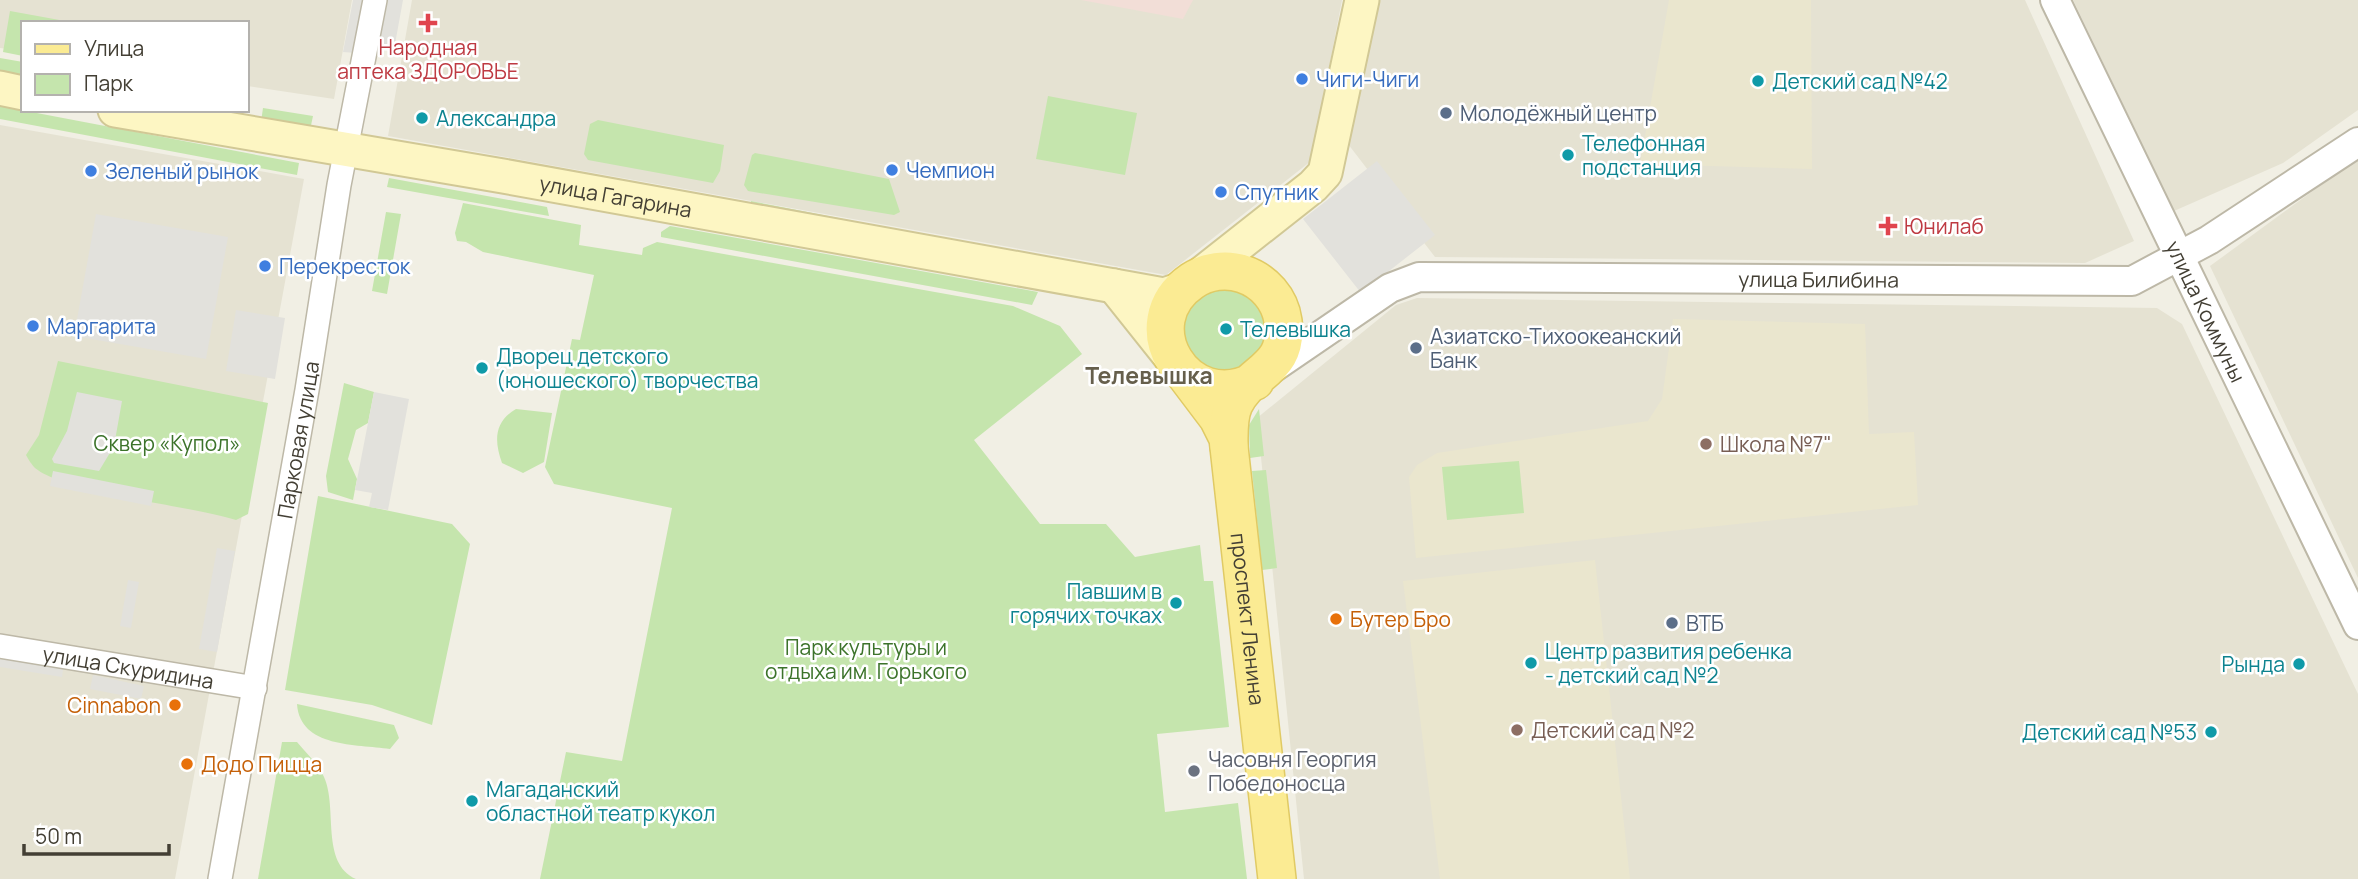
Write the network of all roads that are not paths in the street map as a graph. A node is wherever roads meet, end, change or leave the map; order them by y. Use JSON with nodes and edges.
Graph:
{"nodes":[{"id":1,"x":375,"y":0,"type":"edge"},
{"id":2,"x":1362,"y":0,"type":"edge"},
{"id":3,"x":2055,"y":0,"type":"edge"},
{"id":4,"x":0,"y":88,"type":"edge"},
{"id":5,"x":21,"y":93,"type":"edge"},
{"id":6,"x":126,"y":112,"type":"edge"},
{"id":7,"x":2358,"y":142,"type":"edge"},
{"id":8,"x":346,"y":149,"type":"junction"},
{"id":9,"x":1276,"y":215,"type":"junction"},
{"id":10,"x":2178,"y":257,"type":"junction"},
{"id":11,"x":1188,"y":284,"type":"junction"},
{"id":12,"x":1114,"y":286,"type":"junction"},
{"id":13,"x":1271,"y":294,"type":"junction"},
{"id":14,"x":1353,"y":313,"type":"junction"},
{"id":15,"x":1178,"y":366,"type":"junction"},
{"id":16,"x":1261,"y":376,"type":"junction"},
{"id":17,"x":1229,"y":446,"type":"junction"},
{"id":18,"x":2358,"y":625,"type":"edge"},
{"id":19,"x":0,"y":646,"type":"edge"},
{"id":20,"x":255,"y":688,"type":"junction"},
{"id":21,"x":220,"y":879,"type":"edge"},
{"id":22,"x":1277,"y":879,"type":"edge"}],
"edges":[{"from":1,"to":8,"type":"street","name":"Парковая улица"},
{"from":2,"to":9,"type":"main road"},
{"from":3,"to":10,"type":"street","name":"улица Коммуны"},
{"from":4,"to":5,"type":"main road"},
{"from":6,"to":8,"type":"main road","name":"улица Гагарина"},
{"from":7,"to":10,"type":"street","name":"улица Билибина"},
{"from":8,"to":12,"type":"main road","name":"улица Гагарина"},
{"from":8,"to":20,"type":"street","name":"Парковая улица"},
{"from":9,"to":11,"type":"main road"},
{"from":9,"to":13,"type":"main road"},
{"from":10,"to":14,"type":"street","name":"улица Билибина"},
{"from":10,"to":18,"type":"street","name":"улица Коммуны"},
{"from":11,"to":12,"type":"main road","name":"улица Гагарина"},
{"from":11,"to":13,"type":"main road"},
{"from":11,"to":15,"type":"main road"},
{"from":12,"to":15,"type":"main road"},
{"from":13,"to":14,"type":"street"},
{"from":13,"to":16,"type":"main road"},
{"from":14,"to":16,"type":"street","name":"улица Билибина"},
{"from":15,"to":16,"type":"main road"},
{"from":15,"to":17,"type":"main road","name":"проспект Ленина"},
{"from":16,"to":17,"type":"main road"},
{"from":17,"to":22,"type":"main road","name":"проспект Ленина"},
{"from":19,"to":20,"type":"street","name":"улица Скуридина"},
{"from":20,"to":21,"type":"street","name":"Парковая улица"}]}
